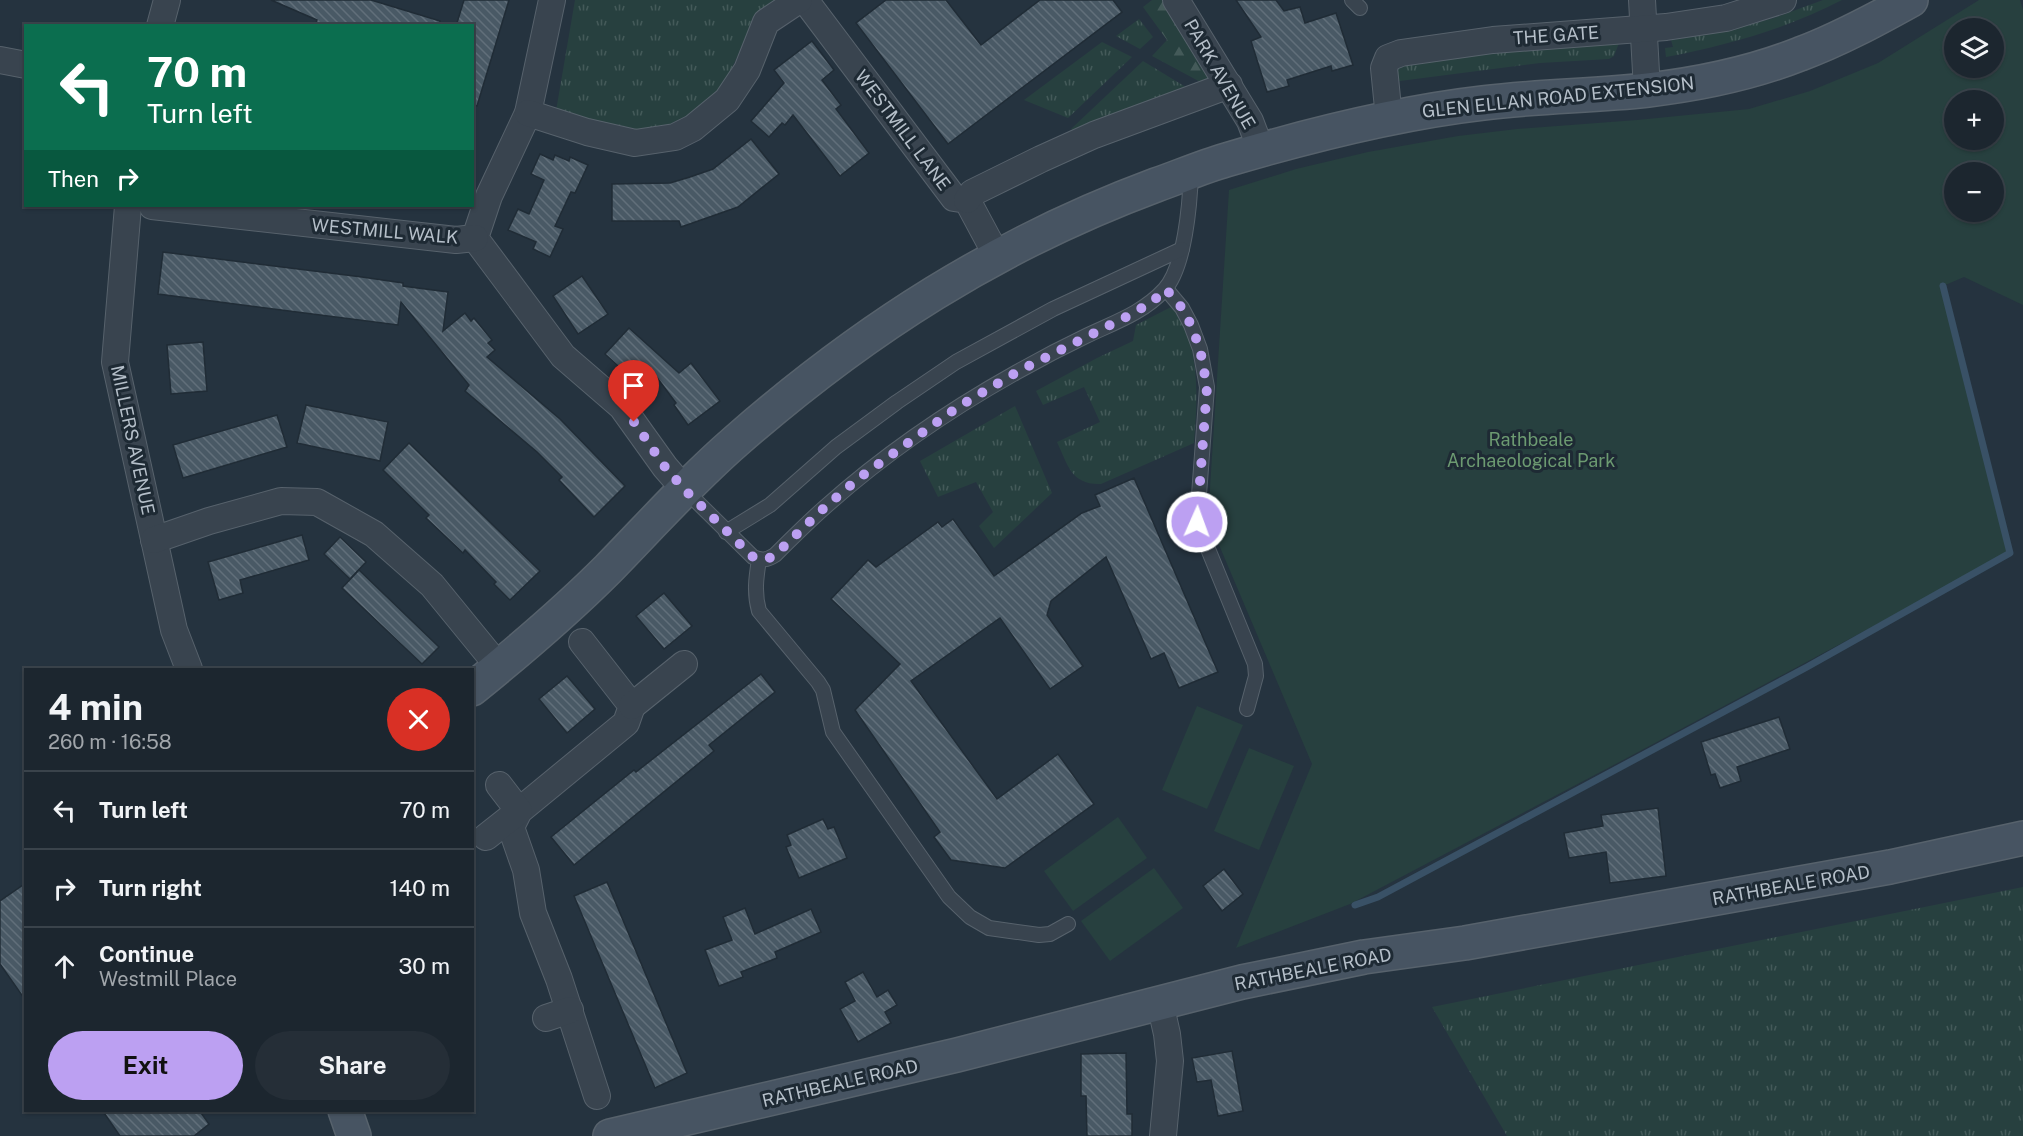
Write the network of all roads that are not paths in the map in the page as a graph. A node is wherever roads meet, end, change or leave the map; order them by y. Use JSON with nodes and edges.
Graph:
{"nodes":[{"id":1,"x":167,"y":0,"type":"edge"},
{"id":2,"x":552,"y":0,"type":"edge"},
{"id":3,"x":799,"y":0,"type":"edge"},
{"id":4,"x":805,"y":0,"type":"edge"},
{"id":5,"x":1176,"y":0,"type":"edge"},
{"id":6,"x":1642,"y":0,"type":"edge"},
{"id":7,"x":1784,"y":0,"type":"edge"},
{"id":8,"x":1911,"y":0,"type":"edge"},
{"id":9,"x":161,"y":24,"type":"edge"},
{"id":10,"x":1643,"y":29,"type":"junction"},
{"id":11,"x":0,"y":60,"type":"edge"},
{"id":12,"x":24,"y":65,"type":"edge"},
{"id":13,"x":1229,"y":85,"type":"junction"},
{"id":14,"x":1647,"y":90,"type":"junction"},
{"id":15,"x":528,"y":113,"type":"junction"},
{"id":16,"x":1389,"y":118,"type":"junction"},
{"id":17,"x":1261,"y":150,"type":"junction"},
{"id":18,"x":1191,"y":172,"type":"junction"},
{"id":19,"x":967,"y":200,"type":"junction"},
{"id":20,"x":128,"y":207,"type":"edge"},
{"id":21,"x":161,"y":207,"type":"edge"},
{"id":22,"x":475,"y":238,"type":"junction"},
{"id":23,"x":1182,"y":249,"type":"junction"},
{"id":24,"x":997,"y":256,"type":"junction"},
{"id":25,"x":1166,"y":289,"type":"junction"},
{"id":26,"x":685,"y":490,"type":"junction"},
{"id":27,"x":726,"y":532,"type":"junction"},
{"id":28,"x":154,"y":540,"type":"junction"},
{"id":29,"x":759,"y":560,"type":"junction"},
{"id":30,"x":569,"y":629,"type":"junction"},
{"id":31,"x":684,"y":664,"type":"dead end"},
{"id":32,"x":189,"y":668,"type":"edge"},
{"id":33,"x":499,"y":668,"type":"junction"},
{"id":34,"x":474,"y":687,"type":"edge"},
{"id":35,"x":632,"y":706,"type":"junction"},
{"id":36,"x":1247,"y":709,"type":"dead end"},
{"id":37,"x":499,"y":785,"type":"dead end"},
{"id":38,"x":519,"y":811,"type":"junction"},
{"id":39,"x":486,"y":837,"type":"dead end"},
{"id":40,"x":2023,"y":838,"type":"edge"},
{"id":41,"x":1068,"y":924,"type":"dead end"},
{"id":42,"x":1160,"y":1003,"type":"junction"},
{"id":43,"x":597,"y":1096,"type":"dead end"},
{"id":44,"x":346,"y":1112,"type":"edge"},
{"id":45,"x":354,"y":1136,"type":"edge"},
{"id":46,"x":610,"y":1136,"type":"edge"},
{"id":47,"x":1163,"y":1136,"type":"edge"}],
"edges":[{"from":1,"to":9,"type":"street"},
{"from":2,"to":15,"type":"street"},
{"from":3,"to":15,"type":"street"},
{"from":4,"to":19,"type":"street","name":"WESTMILL LANE"},
{"from":5,"to":13,"type":"street","name":"PARK AVENUE"},
{"from":6,"to":10,"type":"street"},
{"from":7,"to":10,"type":"street","name":"THE GATE"},
{"from":8,"to":14,"type":"street","name":"GLEN ELLAN ROAD EXTENSION"},
{"from":10,"to":14,"type":"street"},
{"from":10,"to":16,"type":"street","name":"THE GATE"},
{"from":11,"to":12,"type":"street"},
{"from":13,"to":17,"type":"street","name":"PARK AVENUE"},
{"from":13,"to":19,"type":"street"},
{"from":14,"to":16,"type":"street","name":"GLEN ELLAN ROAD EXTENSION"},
{"from":15,"to":22,"type":"street"},
{"from":16,"to":17,"type":"street","name":"GLEN ELLAN ROAD EXTENSION"},
{"from":17,"to":18,"type":"street","name":"GLEN ELLAN ROAD EXTENSION"},
{"from":18,"to":23,"type":"lane"},
{"from":18,"to":24,"type":"street","name":"GLEN ELLAN ROAD EXTENSION"},
{"from":19,"to":24,"type":"street","name":"WESTMILL LANE"},
{"from":20,"to":28,"type":"street","name":"MILLERS AVENUE"},
{"from":21,"to":22,"type":"street","name":"WESTMILL WALK"},
{"from":22,"to":26,"type":"street"},
{"from":23,"to":25,"type":"lane"},
{"from":23,"to":27,"type":"lane"},
{"from":24,"to":26,"type":"street","name":"GLEN ELLAN ROAD EXTENSION"},
{"from":25,"to":29,"type":"lane"},
{"from":25,"to":36,"type":"lane"},
{"from":26,"to":27,"type":"lane"},
{"from":26,"to":30,"type":"street","name":"GLEN ELLAN ROAD EXTENSION"},
{"from":27,"to":29,"type":"lane"},
{"from":28,"to":32,"type":"street","name":"MILLERS AVENUE"},
{"from":28,"to":33,"type":"street"},
{"from":29,"to":41,"type":"lane"},
{"from":30,"to":33,"type":"street","name":"GLEN ELLAN ROAD EXTENSION"},
{"from":30,"to":35,"type":"street"},
{"from":31,"to":35,"type":"street"},
{"from":33,"to":34,"type":"street","name":"GLEN ELLAN ROAD EXTENSION"},
{"from":35,"to":38,"type":"street"},
{"from":37,"to":38,"type":"street"},
{"from":38,"to":39,"type":"street"},
{"from":38,"to":43,"type":"street"},
{"from":40,"to":42,"type":"street","name":"RATHBEALE ROAD"},
{"from":42,"to":46,"type":"street","name":"RATHBEALE ROAD"},
{"from":42,"to":47,"type":"street"},
{"from":44,"to":45,"type":"street"}]}
